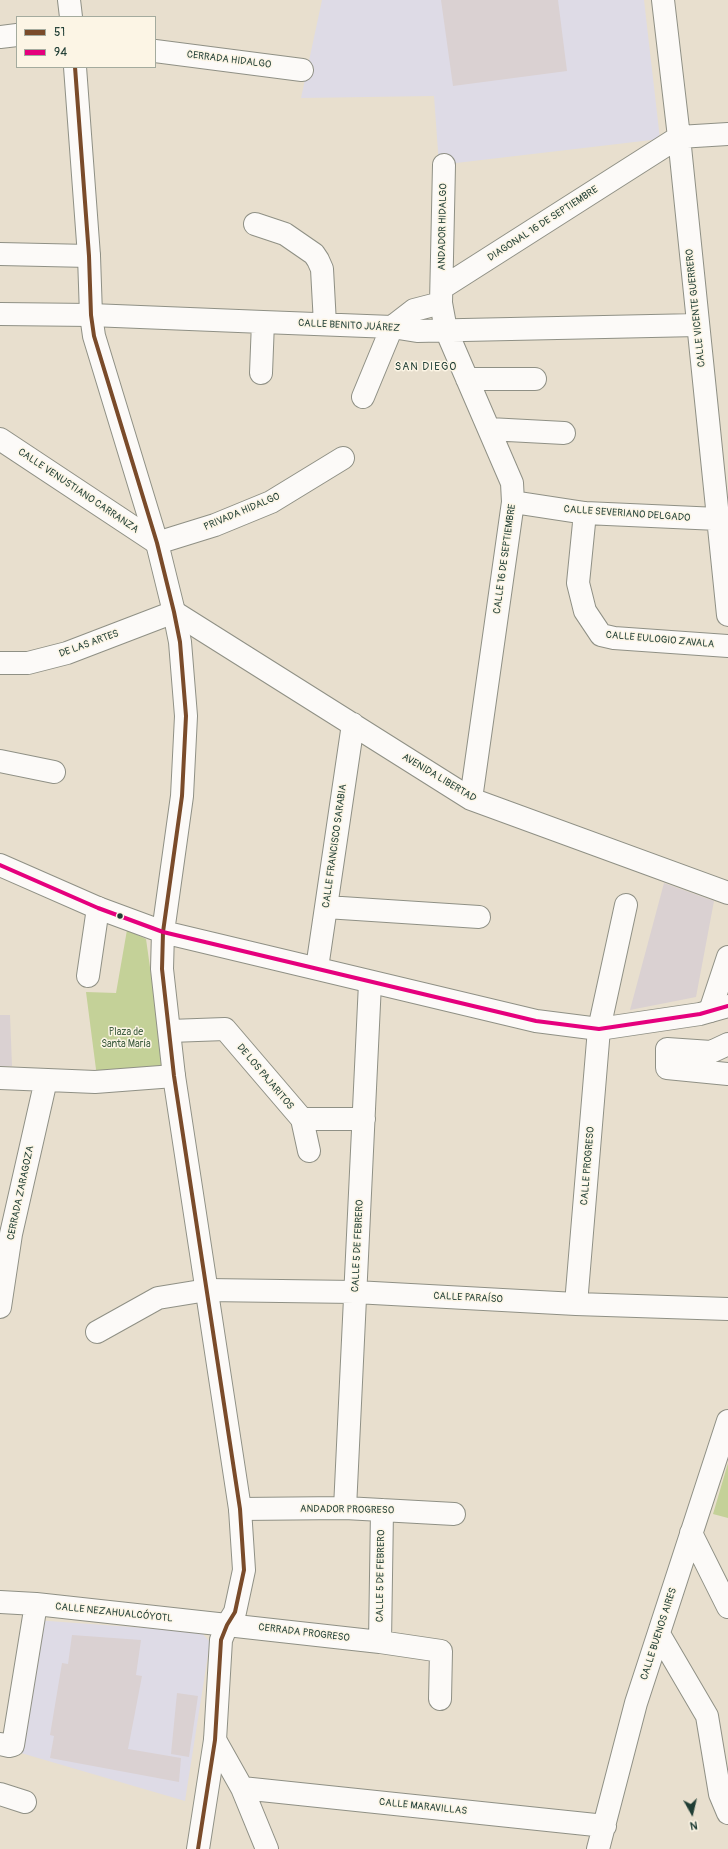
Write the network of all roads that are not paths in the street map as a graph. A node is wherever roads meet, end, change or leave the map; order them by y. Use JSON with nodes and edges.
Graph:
{"nodes":[{"id":1,"x":69,"y":0,"type":"edge"},
{"id":2,"x":663,"y":0,"type":"edge"},
{"id":3,"x":71,"y":16,"type":"edge"},
{"id":4,"x":16,"y":35,"type":"edge"},
{"id":5,"x":0,"y":37,"type":"edge"},
{"id":6,"x":156,"y":51,"type":"edge"},
{"id":7,"x":75,"y":68,"type":"edge"},
{"id":8,"x":302,"y":70,"type":"dead end"},
{"id":9,"x":728,"y":134,"type":"edge"},
{"id":10,"x":679,"y":136,"type":"junction"},
{"id":11,"x":444,"y":166,"type":"dead end"},
{"id":12,"x":255,"y":224,"type":"dead end"},
{"id":13,"x":0,"y":254,"type":"edge"},
{"id":14,"x":90,"y":256,"type":"junction"},
{"id":15,"x":442,"y":295,"type":"junction"},
{"id":16,"x":0,"y":314,"type":"edge"},
{"id":17,"x":90,"y":315,"type":"junction"},
{"id":18,"x":263,"y":322,"type":"junction"},
{"id":19,"x":325,"y":324,"type":"junction"},
{"id":20,"x":698,"y":325,"type":"junction"},
{"id":21,"x":392,"y":327,"type":"junction"},
{"id":22,"x":446,"y":330,"type":"junction"},
{"id":23,"x":261,"y":373,"type":"dead end"},
{"id":24,"x":467,"y":379,"type":"junction"},
{"id":25,"x":535,"y":379,"type":"dead end"},
{"id":26,"x":363,"y":397,"type":"dead end"},
{"id":27,"x":489,"y":429,"type":"junction"},
{"id":28,"x":564,"y":433,"type":"dead end"},
{"id":29,"x":0,"y":439,"type":"edge"},
{"id":30,"x":343,"y":458,"type":"dead end"},
{"id":31,"x":513,"y":502,"type":"junction"},
{"id":32,"x":585,"y":513,"type":"junction"},
{"id":33,"x":718,"y":519,"type":"junction"},
{"id":34,"x":157,"y":543,"type":"junction"},
{"id":35,"x":174,"y":612,"type":"junction"},
{"id":36,"x":728,"y":616,"type":"edge"},
{"id":37,"x":728,"y":646,"type":"edge"},
{"id":38,"x":0,"y":663,"type":"edge"},
{"id":39,"x":353,"y":724,"type":"junction"},
{"id":40,"x":0,"y":761,"type":"edge"},
{"id":41,"x":54,"y":772,"type":"dead end"},
{"id":42,"x":471,"y":799,"type":"junction"},
{"id":43,"x":0,"y":865,"type":"edge"},
{"id":44,"x":728,"y":884,"type":"edge"},
{"id":45,"x":728,"y":893,"type":"edge"},
{"id":46,"x":626,"y":904,"type":"dead end"},
{"id":47,"x":326,"y":907,"type":"junction"},
{"id":48,"x":98,"y":908,"type":"junction"},
{"id":49,"x":480,"y":916,"type":"dead end"},
{"id":50,"x":163,"y":932,"type":"junction"},
{"id":51,"x":726,"y":967,"type":"edge"},
{"id":52,"x":317,"y":968,"type":"junction"},
{"id":53,"x":88,"y":976,"type":"dead end"},
{"id":54,"x":370,"y":983,"type":"junction"},
{"id":55,"x":719,"y":1009,"type":"edge"},
{"id":56,"x":599,"y":1029,"type":"junction"},
{"id":57,"x":170,"y":1031,"type":"junction"},
{"id":58,"x":728,"y":1044,"type":"edge"},
{"id":59,"x":728,"y":1074,"type":"edge"},
{"id":60,"x":174,"y":1076,"type":"junction"},
{"id":61,"x":0,"y":1078,"type":"edge"},
{"id":62,"x":46,"y":1080,"type":"junction"},
{"id":63,"x":302,"y":1119,"type":"junction"},
{"id":64,"x":364,"y":1119,"type":"junction"},
{"id":65,"x":309,"y":1151,"type":"dead end"},
{"id":66,"x":207,"y":1290,"type":"junction"},
{"id":67,"x":355,"y":1292,"type":"junction"},
{"id":68,"x":576,"y":1304,"type":"junction"},
{"id":69,"x":0,"y":1307,"type":"edge"},
{"id":70,"x":728,"y":1309,"type":"edge"},
{"id":71,"x":97,"y":1332,"type":"dead end"},
{"id":72,"x":728,"y":1421,"type":"edge"},
{"id":73,"x":345,"y":1508,"type":"junction"},
{"id":74,"x":240,"y":1509,"type":"junction"},
{"id":75,"x":382,"y":1510,"type":"junction"},
{"id":76,"x":454,"y":1514,"type":"dead end"},
{"id":77,"x":691,"y":1533,"type":"junction"},
{"id":78,"x":0,"y":1602,"type":"edge"},
{"id":79,"x":36,"y":1604,"type":"junction"},
{"id":80,"x":728,"y":1607,"type":"edge"},
{"id":81,"x":227,"y":1625,"type":"junction"},
{"id":82,"x":659,"y":1634,"type":"junction"},
{"id":83,"x":380,"y":1642,"type":"junction"},
{"id":84,"x":440,"y":1699,"type":"dead end"},
{"id":85,"x":215,"y":1740,"type":"junction"},
{"id":86,"x":0,"y":1744,"type":"edge"},
{"id":87,"x":242,"y":1788,"type":"junction"},
{"id":88,"x":0,"y":1794,"type":"edge"},
{"id":89,"x":25,"y":1802,"type":"dead end"},
{"id":90,"x":728,"y":1813,"type":"edge"},
{"id":91,"x":605,"y":1826,"type":"junction"},
{"id":92,"x":198,"y":1849,"type":"edge"},
{"id":93,"x":267,"y":1849,"type":"edge"},
{"id":94,"x":598,"y":1849,"type":"edge"}],
"edges":[{"from":1,"to":3,"type":"street"},
{"from":2,"to":10,"type":"street","name":"CALLE VICENTE GUERRERO"},
{"from":4,"to":5,"type":"street"},
{"from":6,"to":8,"type":"street","name":"CERRADA HIDALGO"},
{"from":7,"to":14,"type":"street"},
{"from":9,"to":10,"type":"street"},
{"from":10,"to":15,"type":"street","name":"DIAGONAL 16 DE SEPTIEMBRE"},
{"from":10,"to":20,"type":"street","name":"CALLE VICENTE GUERRERO"},
{"from":11,"to":15,"type":"street","name":"ANDADOR HIDALGO"},
{"from":12,"to":19,"type":"street"},
{"from":13,"to":14,"type":"street"},
{"from":14,"to":17,"type":"street"},
{"from":15,"to":21,"type":"street","name":"DIAGONAL 16 DE SEPTIEMBRE"},
{"from":15,"to":22,"type":"street"},
{"from":16,"to":17,"type":"street","name":"CALLE BENITO JUÁREZ"},
{"from":17,"to":18,"type":"street","name":"CALLE BENITO JUÁREZ"},
{"from":17,"to":34,"type":"street"},
{"from":18,"to":19,"type":"street","name":"CALLE BENITO JUÁREZ"},
{"from":18,"to":23,"type":"street"},
{"from":19,"to":21,"type":"street","name":"CALLE BENITO JUÁREZ"},
{"from":20,"to":22,"type":"street","name":"CALLE BENITO JUÁREZ"},
{"from":20,"to":33,"type":"street","name":"CALLE VICENTE GUERRERO"},
{"from":21,"to":22,"type":"street","name":"CALLE BENITO JUÁREZ"},
{"from":21,"to":26,"type":"street"},
{"from":22,"to":24,"type":"street","name":"CALLE 16 DE SEPTIEMBRE"},
{"from":24,"to":25,"type":"street"},
{"from":24,"to":27,"type":"street","name":"CALLE 16 DE SEPTIEMBRE"},
{"from":27,"to":28,"type":"street"},
{"from":27,"to":31,"type":"street","name":"CALLE 16 DE SEPTIEMBRE"},
{"from":29,"to":34,"type":"street","name":"CALLE VENUSTIANO CARRANZA"},
{"from":30,"to":34,"type":"street","name":"PRIVADA HIDALGO"},
{"from":31,"to":32,"type":"street","name":"CALLE SEVERIANO DELGADO"},
{"from":31,"to":42,"type":"street","name":"CALLE 16 DE SEPTIEMBRE"},
{"from":32,"to":33,"type":"street","name":"CALLE SEVERIANO DELGADO"},
{"from":32,"to":37,"type":"street","name":"CALLE EULOGIO ZAVALA"},
{"from":33,"to":36,"type":"street","name":"CALLE VICENTE GUERRERO"},
{"from":34,"to":35,"type":"street"},
{"from":35,"to":38,"type":"street","name":"DE LAS ARTES"},
{"from":35,"to":39,"type":"street","name":"AVENIDA LIBERTAD"},
{"from":35,"to":50,"type":"street"},
{"from":39,"to":42,"type":"street","name":"AVENIDA LIBERTAD"},
{"from":39,"to":47,"type":"street","name":"CALLE FRANCISCO SARABIA"},
{"from":40,"to":41,"type":"street"},
{"from":42,"to":45,"type":"street","name":"AVENIDA LIBERTAD"},
{"from":43,"to":48,"type":"street"},
{"from":44,"to":45,"type":"street"},
{"from":46,"to":56,"type":"street","name":"CALLE PROGRESO"},
{"from":47,"to":49,"type":"street"},
{"from":47,"to":52,"type":"street","name":"CALLE FRANCISCO SARABIA"},
{"from":48,"to":50,"type":"street"},
{"from":48,"to":53,"type":"street"},
{"from":50,"to":52,"type":"street"},
{"from":50,"to":57,"type":"street"},
{"from":51,"to":55,"type":"street"},
{"from":52,"to":54,"type":"street"},
{"from":54,"to":56,"type":"street"},
{"from":54,"to":64,"type":"street","name":"CALLE 5 DE FEBRERO"},
{"from":55,"to":56,"type":"street"},
{"from":56,"to":68,"type":"street","name":"CALLE PROGRESO"},
{"from":57,"to":60,"type":"street"},
{"from":57,"to":63,"type":"street","name":"DE LOS PAJARITOS"},
{"from":58,"to":59,"type":"street"},
{"from":60,"to":62,"type":"street"},
{"from":60,"to":66,"type":"street"},
{"from":61,"to":62,"type":"street"},
{"from":62,"to":69,"type":"street","name":"CERRADA ZARAGOZA"},
{"from":63,"to":64,"type":"street"},
{"from":63,"to":65,"type":"street"},
{"from":64,"to":67,"type":"street","name":"CALLE 5 DE FEBRERO"},
{"from":66,"to":67,"type":"street","name":"CALLE PARAÍSO"},
{"from":66,"to":71,"type":"street","name":"CALLE PARAÍSO"},
{"from":66,"to":74,"type":"street"},
{"from":67,"to":68,"type":"street","name":"CALLE PARAÍSO"},
{"from":67,"to":73,"type":"street","name":"CALLE 5 DE FEBRERO"},
{"from":68,"to":70,"type":"street","name":"CALLE PARAÍSO"},
{"from":72,"to":77,"type":"street","name":"CALLE BUENOS AIRES"},
{"from":73,"to":74,"type":"street","name":"ANDADOR PROGRESO"},
{"from":73,"to":75,"type":"street","name":"ANDADOR PROGRESO"},
{"from":74,"to":81,"type":"street"},
{"from":75,"to":76,"type":"street","name":"ANDADOR PROGRESO"},
{"from":75,"to":83,"type":"street","name":"CALLE 5 DE FEBRERO"},
{"from":77,"to":80,"type":"street"},
{"from":77,"to":82,"type":"street","name":"CALLE BUENOS AIRES"},
{"from":78,"to":79,"type":"street","name":"CALLE NEZAHUALCÓYOTL"},
{"from":79,"to":81,"type":"street","name":"CALLE NEZAHUALCÓYOTL"},
{"from":79,"to":86,"type":"street"},
{"from":81,"to":83,"type":"street","name":"CERRADA PROGRESO"},
{"from":81,"to":85,"type":"street"},
{"from":82,"to":90,"type":"street"},
{"from":82,"to":91,"type":"street","name":"CALLE BUENOS AIRES"},
{"from":83,"to":84,"type":"street","name":"CERRADA PROGRESO"},
{"from":85,"to":87,"type":"street"},
{"from":85,"to":92,"type":"street"},
{"from":87,"to":91,"type":"street","name":"CALLE MARAVILLAS"},
{"from":87,"to":93,"type":"street"},
{"from":88,"to":89,"type":"street"},
{"from":91,"to":94,"type":"street","name":"CALLE BUENOS AIRES"}]}
